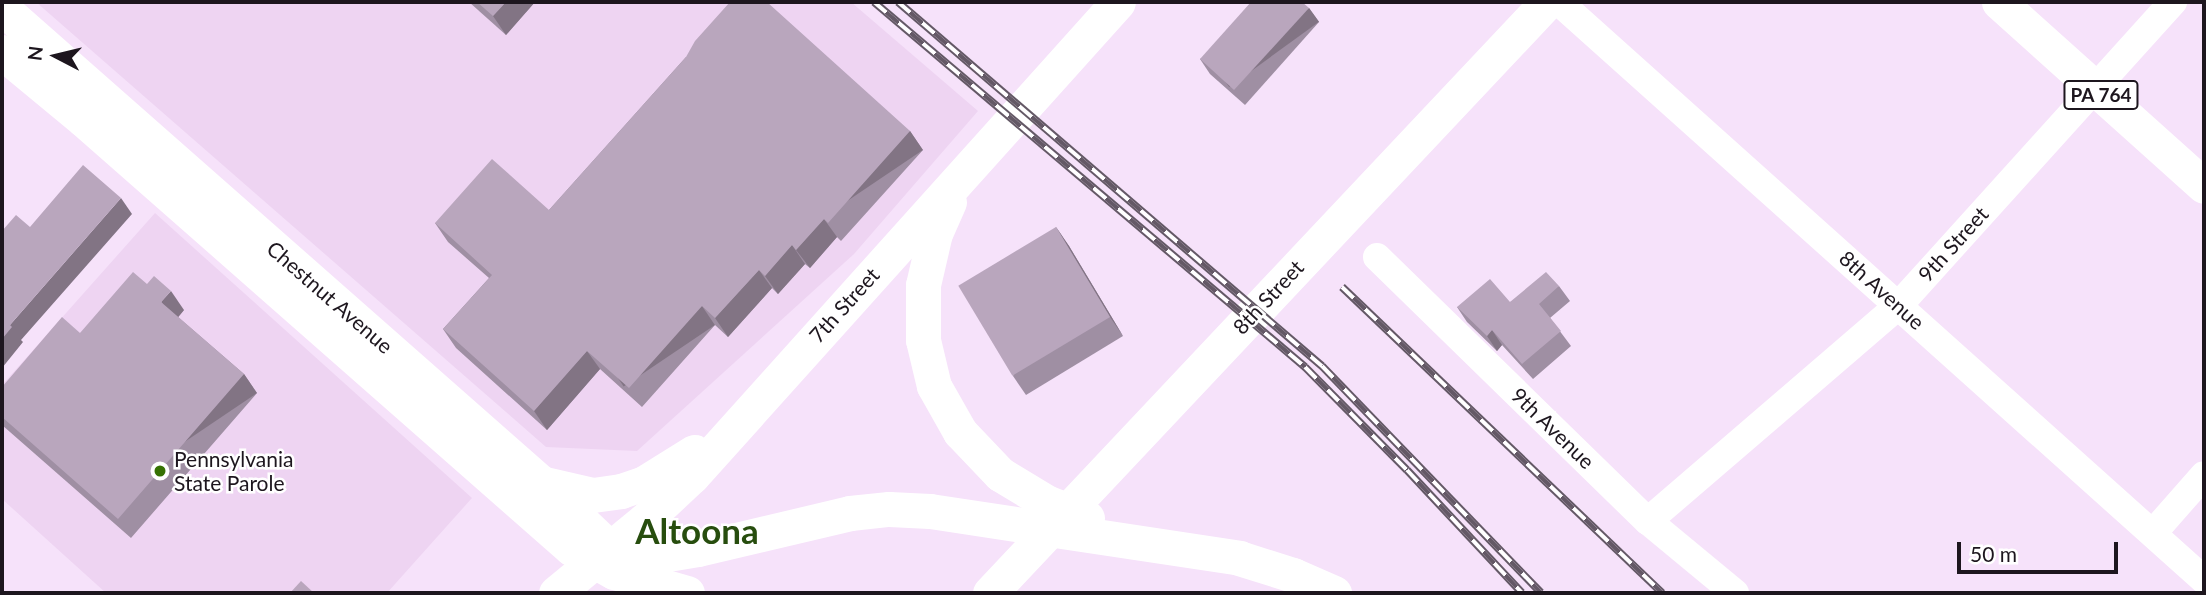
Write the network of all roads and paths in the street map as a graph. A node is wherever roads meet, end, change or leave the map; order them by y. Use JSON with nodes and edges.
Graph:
{"nodes":[{"id":1,"x":1118,"y":2,"type":"edge"},
{"id":2,"x":1547,"y":2,"type":"edge"},
{"id":3,"x":1559,"y":2,"type":"edge"},
{"id":4,"x":1999,"y":2,"type":"edge"},
{"id":5,"x":2173,"y":2,"type":"edge"},
{"id":6,"x":2,"y":8,"type":"edge"},
{"id":7,"x":2,"y":52,"type":"edge"},
{"id":8,"x":2094,"y":88,"type":"junction"},
{"id":9,"x":974,"y":163,"type":"junction"},
{"id":10,"x":2204,"y":187,"type":"edge"},
{"id":11,"x":1377,"y":257,"type":"dead end"},
{"id":12,"x":1899,"y":305,"type":"junction"},
{"id":13,"x":766,"y":391,"type":"junction"},
{"id":14,"x":2204,"y":475,"type":"edge"},
{"id":15,"x":540,"y":482,"type":"junction"},
{"id":16,"x":1648,"y":520,"type":"junction"},
{"id":17,"x":2153,"y":533,"type":"junction"},
{"id":18,"x":1205,"y":551,"type":"junction"},
{"id":19,"x":1025,"y":554,"type":"junction"},
{"id":20,"x":618,"y":573,"type":"edge"},
{"id":21,"x":2204,"y":580,"type":"edge"},
{"id":22,"x":556,"y":593,"type":"edge"},
{"id":23,"x":687,"y":593,"type":"edge"},
{"id":24,"x":976,"y":593,"type":"edge"},
{"id":25,"x":989,"y":593,"type":"edge"},
{"id":26,"x":1334,"y":593,"type":"edge"},
{"id":27,"x":1735,"y":593,"type":"edge"}],
"edges":[{"from":1,"to":9,"type":"main road","name":"7th Street"},
{"from":2,"to":19,"type":"main road","name":"8th Street"},
{"from":3,"to":12,"type":"street","name":"8th Avenue"},
{"from":4,"to":8,"type":"main road","number":"PA 764"},
{"from":5,"to":8,"type":"street","name":"9th Street"},
{"from":6,"to":15,"type":"main road","name":"Chestnut Avenue"},
{"from":7,"to":20,"type":"main road","name":"Chestnut Avenue"},
{"from":8,"to":10,"type":"main road","number":"PA 764"},
{"from":8,"to":12,"type":"street","name":"9th Street"},
{"from":9,"to":13,"type":"main road","name":"7th Street"},
{"from":9,"to":18,"type":"main road"},
{"from":11,"to":16,"type":"street","name":"9th Avenue"},
{"from":12,"to":16,"type":"street","name":"9th Street"},
{"from":12,"to":17,"type":"street","name":"8th Avenue"},
{"from":13,"to":15,"type":"main road"},
{"from":13,"to":20,"type":"main road","name":"7th Street"},
{"from":14,"to":17,"type":"street"},
{"from":15,"to":20,"type":"main road","name":"Chestnut Avenue"},
{"from":16,"to":27,"type":"street","name":"9th Avenue"},
{"from":17,"to":21,"type":"street","name":"8th Avenue"},
{"from":18,"to":20,"type":"main road"},
{"from":18,"to":26,"type":"main road"},
{"from":19,"to":24,"type":"main road"},
{"from":19,"to":25,"type":"main road","name":"8th Street"},
{"from":20,"to":22,"type":"main road","name":"7th Street"},
{"from":20,"to":23,"type":"main road"}]}
